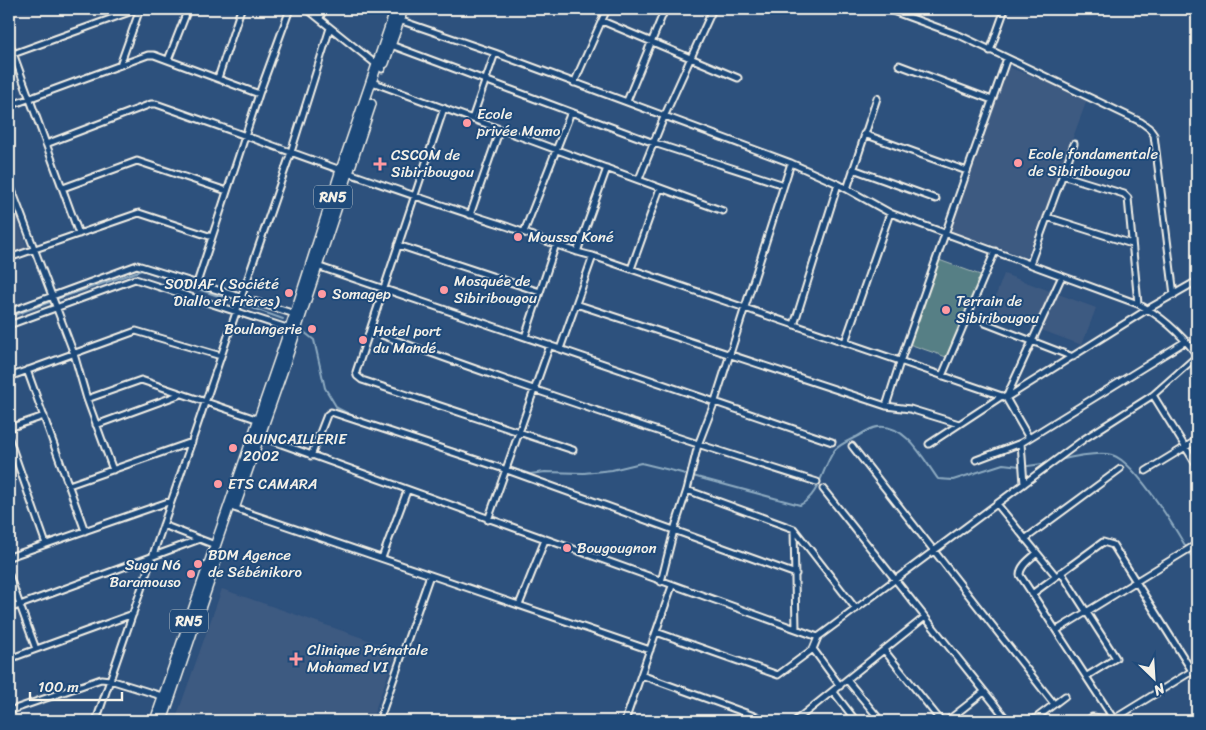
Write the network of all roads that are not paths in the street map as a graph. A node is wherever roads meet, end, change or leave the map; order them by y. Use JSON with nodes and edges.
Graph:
{"nodes":[{"id":1,"x":139,"y":9,"type":"edge"},
{"id":2,"x":188,"y":9,"type":"edge"},
{"id":3,"x":241,"y":9,"type":"edge"},
{"id":4,"x":290,"y":9,"type":"edge"},
{"id":5,"x":307,"y":9,"type":"edge"},
{"id":6,"x":323,"y":9,"type":"edge"},
{"id":7,"x":396,"y":9,"type":"edge"},
{"id":8,"x":403,"y":9,"type":"edge"},
{"id":9,"x":607,"y":9,"type":"edge"},
{"id":10,"x":665,"y":9,"type":"edge"},
{"id":11,"x":713,"y":9,"type":"edge"},
{"id":12,"x":887,"y":9,"type":"edge"},
{"id":13,"x":1005,"y":9,"type":"edge"},
{"id":14,"x":320,"y":18,"type":"junction"},
{"id":15,"x":399,"y":20,"type":"junction"},
{"id":16,"x":602,"y":22,"type":"junction"},
{"id":17,"x":330,"y":28,"type":"junction"},
{"id":18,"x":9,"y":42,"type":"edge"},
{"id":19,"x":651,"y":42,"type":"junction"},
{"id":20,"x":391,"y":45,"type":"junction"},
{"id":21,"x":990,"y":51,"type":"junction"},
{"id":22,"x":495,"y":53,"type":"junction"},
{"id":23,"x":13,"y":54,"type":"junction"},
{"id":24,"x":690,"y":58,"type":"junction"},
{"id":25,"x":1007,"y":58,"type":"junction"},
{"id":26,"x":168,"y":60,"type":"junction"},
{"id":27,"x":120,"y":64,"type":"junction"},
{"id":28,"x":899,"y":65,"type":"dead end"},
{"id":29,"x":380,"y":67,"type":"junction"},
{"id":30,"x":218,"y":78,"type":"junction"},
{"id":31,"x":738,"y":78,"type":"dead end"},
{"id":32,"x":486,"y":80,"type":"junction"},
{"id":33,"x":374,"y":83,"type":"junction"},
{"id":34,"x":574,"y":83,"type":"junction"},
{"id":35,"x":1197,"y":93,"type":"edge"},
{"id":36,"x":259,"y":94,"type":"junction"},
{"id":37,"x":1197,"y":97,"type":"edge"},
{"id":38,"x":30,"y":98,"type":"junction"},
{"id":39,"x":876,"y":98,"type":"dead end"},
{"id":40,"x":992,"y":100,"type":"junction"},
{"id":41,"x":627,"y":101,"type":"junction"},
{"id":42,"x":9,"y":106,"type":"edge"},
{"id":43,"x":444,"y":108,"type":"junction"},
{"id":44,"x":571,"y":112,"type":"junction"},
{"id":45,"x":664,"y":117,"type":"junction"},
{"id":46,"x":472,"y":119,"type":"junction"},
{"id":47,"x":500,"y":129,"type":"junction"},
{"id":48,"x":864,"y":134,"type":"junction"},
{"id":49,"x":246,"y":135,"type":"junction"},
{"id":50,"x":654,"y":143,"type":"junction"},
{"id":51,"x":46,"y":144,"type":"junction"},
{"id":52,"x":1074,"y":144,"type":"dead end"},
{"id":53,"x":556,"y":150,"type":"junction"},
{"id":54,"x":291,"y":152,"type":"junction"},
{"id":55,"x":791,"y":163,"type":"junction"},
{"id":56,"x":607,"y":168,"type":"junction"},
{"id":57,"x":853,"y":169,"type":"junction"},
{"id":58,"x":967,"y":171,"type":"junction"},
{"id":59,"x":344,"y":172,"type":"junction"},
{"id":60,"x":1062,"y":175,"type":"junction"},
{"id":61,"x":639,"y":179,"type":"junction"},
{"id":62,"x":9,"y":182,"type":"edge"},
{"id":63,"x":838,"y":184,"type":"junction"},
{"id":64,"x":784,"y":185,"type":"junction"},
{"id":65,"x":63,"y":188,"type":"junction"},
{"id":66,"x":660,"y":188,"type":"junction"},
{"id":67,"x":847,"y":189,"type":"junction"},
{"id":68,"x":227,"y":191,"type":"junction"},
{"id":69,"x":415,"y":197,"type":"junction"},
{"id":70,"x":936,"y":199,"type":"dead end"},
{"id":71,"x":16,"y":202,"type":"junction"},
{"id":72,"x":9,"y":204,"type":"edge"},
{"id":73,"x":724,"y":211,"type":"dead end"},
{"id":74,"x":890,"y":213,"type":"junction"},
{"id":75,"x":470,"y":215,"type":"junction"},
{"id":76,"x":1048,"y":217,"type":"junction"},
{"id":77,"x":524,"y":232,"type":"junction"},
{"id":78,"x":945,"y":233,"type":"junction"},
{"id":79,"x":79,"y":234,"type":"junction"},
{"id":80,"x":212,"y":237,"type":"junction"},
{"id":81,"x":398,"y":244,"type":"junction"},
{"id":82,"x":556,"y":244,"type":"junction"},
{"id":83,"x":1132,"y":244,"type":"junction"},
{"id":84,"x":33,"y":250,"type":"junction"},
{"id":85,"x":577,"y":252,"type":"junction"},
{"id":86,"x":995,"y":252,"type":"junction"},
{"id":87,"x":593,"y":256,"type":"junction"},
{"id":88,"x":9,"y":258,"type":"edge"},
{"id":89,"x":1030,"y":264,"type":"junction"},
{"id":90,"x":317,"y":266,"type":"junction"},
{"id":91,"x":631,"y":269,"type":"junction"},
{"id":92,"x":1062,"y":276,"type":"junction"},
{"id":93,"x":1197,"y":281,"type":"edge"},
{"id":94,"x":197,"y":283,"type":"junction"},
{"id":95,"x":384,"y":288,"type":"junction"},
{"id":96,"x":540,"y":292,"type":"junction"},
{"id":97,"x":1174,"y":295,"type":"junction"},
{"id":98,"x":52,"y":296,"type":"junction"},
{"id":99,"x":242,"y":297,"type":"junction"},
{"id":100,"x":576,"y":304,"type":"junction"},
{"id":101,"x":1138,"y":304,"type":"junction"},
{"id":102,"x":56,"y":308,"type":"junction"},
{"id":103,"x":745,"y":308,"type":"junction"},
{"id":104,"x":1148,"y":309,"type":"junction"},
{"id":105,"x":9,"y":312,"type":"edge"},
{"id":106,"x":236,"y":312,"type":"junction"},
{"id":107,"x":295,"y":314,"type":"junction"},
{"id":108,"x":985,"y":324,"type":"dead end"},
{"id":109,"x":9,"y":325,"type":"edge"},
{"id":110,"x":794,"y":325,"type":"junction"},
{"id":111,"x":290,"y":329,"type":"junction"},
{"id":112,"x":371,"y":331,"type":"junction"},
{"id":113,"x":525,"y":337,"type":"junction"},
{"id":114,"x":1032,"y":340,"type":"junction"},
{"id":115,"x":1186,"y":341,"type":"junction"},
{"id":116,"x":845,"y":342,"type":"junction"},
{"id":117,"x":550,"y":345,"type":"junction"},
{"id":118,"x":560,"y":349,"type":"junction"},
{"id":119,"x":74,"y":354,"type":"junction"},
{"id":120,"x":730,"y":355,"type":"junction"},
{"id":121,"x":221,"y":356,"type":"junction"},
{"id":122,"x":1197,"y":356,"type":"edge"},
{"id":123,"x":1074,"y":357,"type":"junction"},
{"id":124,"x":900,"y":362,"type":"junction"},
{"id":125,"x":27,"y":370,"type":"junction"},
{"id":126,"x":942,"y":376,"type":"junction"},
{"id":127,"x":9,"y":377,"type":"edge"},
{"id":128,"x":533,"y":390,"type":"junction"},
{"id":129,"x":181,"y":394,"type":"junction"},
{"id":130,"x":1153,"y":395,"type":"junction"},
{"id":131,"x":1004,"y":397,"type":"junction"},
{"id":132,"x":87,"y":399,"type":"junction"},
{"id":133,"x":715,"y":401,"type":"junction"},
{"id":134,"x":205,"y":403,"type":"junction"},
{"id":135,"x":886,"y":406,"type":"junction"},
{"id":136,"x":44,"y":416,"type":"junction"},
{"id":137,"x":262,"y":420,"type":"junction"},
{"id":138,"x":959,"y":424,"type":"junction"},
{"id":139,"x":96,"y":425,"type":"junction"},
{"id":140,"x":9,"y":428,"type":"edge"},
{"id":141,"x":518,"y":430,"type":"junction"},
{"id":142,"x":256,"y":436,"type":"junction"},
{"id":143,"x":1030,"y":438,"type":"junction"},
{"id":144,"x":9,"y":439,"type":"edge"},
{"id":145,"x":1197,"y":440,"type":"edge"},
{"id":146,"x":192,"y":442,"type":"junction"},
{"id":147,"x":832,"y":442,"type":"dead end"},
{"id":148,"x":1021,"y":443,"type":"junction"},
{"id":149,"x":698,"y":444,"type":"junction"},
{"id":150,"x":929,"y":444,"type":"dead end"},
{"id":151,"x":852,"y":446,"type":"dead end"},
{"id":152,"x":1185,"y":447,"type":"junction"},
{"id":153,"x":573,"y":450,"type":"dead end"},
{"id":154,"x":311,"y":456,"type":"junction"},
{"id":155,"x":976,"y":460,"type":"dead end"},
{"id":156,"x":1197,"y":466,"type":"edge"},
{"id":157,"x":1120,"y":468,"type":"dead end"},
{"id":158,"x":504,"y":469,"type":"junction"},
{"id":159,"x":113,"y":470,"type":"junction"},
{"id":160,"x":1146,"y":471,"type":"dead end"},
{"id":161,"x":817,"y":482,"type":"dead end"},
{"id":162,"x":1024,"y":484,"type":"junction"},
{"id":163,"x":68,"y":485,"type":"junction"},
{"id":164,"x":823,"y":489,"type":"dead end"},
{"id":165,"x":687,"y":490,"type":"junction"},
{"id":166,"x":407,"y":491,"type":"junction"},
{"id":167,"x":171,"y":501,"type":"junction"},
{"id":168,"x":997,"y":504,"type":"junction"},
{"id":169,"x":234,"y":508,"type":"junction"},
{"id":170,"x":488,"y":520,"type":"junction"},
{"id":171,"x":163,"y":526,"type":"junction"},
{"id":172,"x":794,"y":529,"type":"junction"},
{"id":173,"x":674,"y":530,"type":"junction"},
{"id":174,"x":85,"y":531,"type":"junction"},
{"id":175,"x":1025,"y":539,"type":"junction"},
{"id":176,"x":200,"y":540,"type":"junction"},
{"id":177,"x":545,"y":540,"type":"junction"},
{"id":178,"x":46,"y":544,"type":"junction"},
{"id":179,"x":1197,"y":544,"type":"edge"},
{"id":180,"x":215,"y":545,"type":"junction"},
{"id":181,"x":934,"y":551,"type":"junction"},
{"id":182,"x":1037,"y":552,"type":"junction"},
{"id":183,"x":9,"y":557,"type":"edge"},
{"id":184,"x":153,"y":557,"type":"junction"},
{"id":185,"x":382,"y":558,"type":"junction"},
{"id":186,"x":1061,"y":572,"type":"junction"},
{"id":187,"x":796,"y":574,"type":"junction"},
{"id":188,"x":9,"y":575,"type":"edge"},
{"id":189,"x":430,"y":575,"type":"junction"},
{"id":190,"x":1056,"y":576,"type":"junction"},
{"id":191,"x":895,"y":580,"type":"junction"},
{"id":192,"x":1137,"y":581,"type":"junction"},
{"id":193,"x":661,"y":582,"type":"junction"},
{"id":194,"x":672,"y":586,"type":"junction"},
{"id":195,"x":1032,"y":594,"type":"junction"},
{"id":196,"x":20,"y":605,"type":"junction"},
{"id":197,"x":519,"y":605,"type":"junction"},
{"id":198,"x":9,"y":609,"type":"edge"},
{"id":199,"x":856,"y":609,"type":"junction"},
{"id":200,"x":1088,"y":612,"type":"junction"},
{"id":201,"x":133,"y":614,"type":"junction"},
{"id":202,"x":925,"y":618,"type":"junction"},
{"id":203,"x":796,"y":629,"type":"junction"},
{"id":204,"x":1057,"y":630,"type":"junction"},
{"id":205,"x":656,"y":632,"type":"junction"},
{"id":206,"x":818,"y":637,"type":"junction"},
{"id":207,"x":36,"y":649,"type":"junction"},
{"id":208,"x":813,"y":649,"type":"junction"},
{"id":209,"x":650,"y":650,"type":"junction"},
{"id":210,"x":884,"y":650,"type":"junction"},
{"id":211,"x":9,"y":659,"type":"edge"},
{"id":212,"x":1195,"y":670,"type":"edge"},
{"id":213,"x":641,"y":675,"type":"junction"},
{"id":214,"x":1087,"y":676,"type":"junction"},
{"id":215,"x":110,"y":680,"type":"junction"},
{"id":216,"x":847,"y":680,"type":"junction"},
{"id":217,"x":840,"y":686,"type":"junction"},
{"id":218,"x":833,"y":691,"type":"junction"},
{"id":219,"x":984,"y":692,"type":"junction"},
{"id":220,"x":1065,"y":696,"type":"dead end"},
{"id":221,"x":166,"y":698,"type":"junction"},
{"id":222,"x":1054,"y":704,"type":"junction"},
{"id":223,"x":9,"y":711,"type":"edge"},
{"id":224,"x":1115,"y":720,"type":"edge"},
{"id":225,"x":96,"y":721,"type":"edge"},
{"id":226,"x":155,"y":721,"type":"edge"},
{"id":227,"x":162,"y":721,"type":"edge"},
{"id":228,"x":379,"y":721,"type":"edge"},
{"id":229,"x":626,"y":721,"type":"edge"},
{"id":230,"x":768,"y":721,"type":"edge"},
{"id":231,"x":795,"y":721,"type":"edge"},
{"id":232,"x":856,"y":721,"type":"edge"},
{"id":233,"x":881,"y":721,"type":"edge"},
{"id":234,"x":941,"y":721,"type":"edge"},
{"id":235,"x":947,"y":721,"type":"edge"},
{"id":236,"x":1008,"y":721,"type":"edge"},
{"id":237,"x":1032,"y":721,"type":"edge"},
{"id":238,"x":1087,"y":721,"type":"edge"}],
"edges":[{"from":1,"to":23,"type":"street"},
{"from":1,"to":27,"type":"street"},
{"from":2,"to":26,"type":"street"},
{"from":3,"to":30,"type":"street"},
{"from":4,"to":36,"type":"street"},
{"from":5,"to":14,"type":"street"},
{"from":6,"to":14,"type":"street"},
{"from":7,"to":29,"type":"highway","number":"RN5"},
{"from":8,"to":15,"type":"highway","number":"RN5"},
{"from":9,"to":16,"type":"street"},
{"from":10,"to":19,"type":"street"},
{"from":11,"to":24,"type":"street"},
{"from":12,"to":21,"type":"street"},
{"from":13,"to":21,"type":"street"},
{"from":14,"to":17,"type":"street"},
{"from":15,"to":20,"type":"highway","number":"RN5"},
{"from":15,"to":22,"type":"street"},
{"from":16,"to":19,"type":"street"},
{"from":16,"to":34,"type":"street"},
{"from":17,"to":29,"type":"street"},
{"from":17,"to":54,"type":"street"},
{"from":18,"to":23,"type":"street"},
{"from":19,"to":24,"type":"street"},
{"from":19,"to":41,"type":"street"},
{"from":20,"to":29,"type":"highway","number":"RN5"},
{"from":20,"to":32,"type":"street"},
{"from":21,"to":25,"type":"street"},
{"from":22,"to":32,"type":"street"},
{"from":22,"to":34,"type":"street"},
{"from":23,"to":38,"type":"street"},
{"from":24,"to":31,"type":"street"},
{"from":24,"to":45,"type":"street"},
{"from":25,"to":40,"type":"street"},
{"from":25,"to":97,"type":"street"},
{"from":26,"to":27,"type":"street"},
{"from":26,"to":30,"type":"street"},
{"from":27,"to":38,"type":"street"},
{"from":28,"to":40,"type":"street"},
{"from":29,"to":33,"type":"highway","number":"RN5"},
{"from":30,"to":36,"type":"street"},
{"from":32,"to":44,"type":"street"},
{"from":32,"to":46,"type":"street"},
{"from":33,"to":43,"type":"street"},
{"from":33,"to":59,"type":"highway","number":"RN5"},
{"from":34,"to":41,"type":"street"},
{"from":35,"to":37,"type":"street"},
{"from":36,"to":49,"type":"street"},
{"from":38,"to":42,"type":"street"},
{"from":38,"to":51,"type":"street"},
{"from":39,"to":48,"type":"street"},
{"from":40,"to":58,"type":"street"},
{"from":41,"to":45,"type":"street"},
{"from":43,"to":46,"type":"street"},
{"from":43,"to":69,"type":"street"},
{"from":44,"to":50,"type":"street"},
{"from":44,"to":53,"type":"street"},
{"from":45,"to":50,"type":"street"},
{"from":45,"to":55,"type":"street"},
{"from":46,"to":47,"type":"street"},
{"from":47,"to":53,"type":"street"},
{"from":47,"to":75,"type":"street"},
{"from":48,"to":57,"type":"street"},
{"from":48,"to":58,"type":"street"},
{"from":49,"to":51,"type":"street"},
{"from":49,"to":54,"type":"street"},
{"from":49,"to":68,"type":"street"},
{"from":50,"to":61,"type":"street"},
{"from":50,"to":64,"type":"street"},
{"from":51,"to":65,"type":"street"},
{"from":52,"to":60,"type":"street"},
{"from":53,"to":56,"type":"street"},
{"from":53,"to":77,"type":"street"},
{"from":54,"to":59,"type":"street"},
{"from":54,"to":99,"type":"street"},
{"from":55,"to":63,"type":"street"},
{"from":55,"to":64,"type":"street"},
{"from":56,"to":61,"type":"street"},
{"from":56,"to":85,"type":"street"},
{"from":57,"to":67,"type":"street"},
{"from":57,"to":70,"type":"street"},
{"from":58,"to":78,"type":"street"},
{"from":59,"to":69,"type":"street"},
{"from":59,"to":90,"type":"highway","number":"RN5"},
{"from":59,"to":107,"type":"highway","number":"RN5"},
{"from":60,"to":76,"type":"street"},
{"from":60,"to":83,"type":"street"},
{"from":61,"to":66,"type":"street"},
{"from":62,"to":71,"type":"street"},
{"from":63,"to":67,"type":"street"},
{"from":63,"to":110,"type":"street"},
{"from":64,"to":103,"type":"street"},
{"from":65,"to":68,"type":"street"},
{"from":65,"to":79,"type":"street"},
{"from":66,"to":73,"type":"street"},
{"from":66,"to":91,"type":"street"},
{"from":67,"to":74,"type":"street"},
{"from":68,"to":80,"type":"street"},
{"from":69,"to":75,"type":"street"},
{"from":69,"to":81,"type":"street"},
{"from":71,"to":72,"type":"street"},
{"from":71,"to":84,"type":"street"},
{"from":74,"to":78,"type":"street"},
{"from":74,"to":116,"type":"street"},
{"from":75,"to":77,"type":"street"},
{"from":76,"to":83,"type":"street"},
{"from":76,"to":89,"type":"street"},
{"from":77,"to":82,"type":"street"},
{"from":78,"to":86,"type":"street"},
{"from":78,"to":124,"type":"street"},
{"from":79,"to":80,"type":"street"},
{"from":79,"to":84,"type":"street"},
{"from":80,"to":94,"type":"street"},
{"from":81,"to":95,"type":"street"},
{"from":81,"to":96,"type":"street"},
{"from":82,"to":85,"type":"street"},
{"from":82,"to":96,"type":"street"},
{"from":83,"to":101,"type":"street"},
{"from":84,"to":88,"type":"street"},
{"from":84,"to":98,"type":"street"},
{"from":85,"to":87,"type":"street"},
{"from":86,"to":89,"type":"street"},
{"from":86,"to":126,"type":"street"},
{"from":87,"to":91,"type":"street"},
{"from":87,"to":100,"type":"street"},
{"from":89,"to":92,"type":"street"},
{"from":90,"to":95,"type":"street"},
{"from":90,"to":137,"type":"highway","number":"RN5"},
{"from":91,"to":103,"type":"street"},
{"from":92,"to":101,"type":"street"},
{"from":92,"to":114,"type":"street"},
{"from":93,"to":97,"type":"street"},
{"from":94,"to":98,"type":"street"},
{"from":94,"to":99,"type":"street"},
{"from":95,"to":112,"type":"street"},
{"from":95,"to":113,"type":"street"},
{"from":96,"to":113,"type":"street"},
{"from":97,"to":104,"type":"street"},
{"from":98,"to":102,"type":"street"},
{"from":98,"to":105,"type":"street"},
{"from":99,"to":106,"type":"street"},
{"from":99,"to":107,"type":"street"},
{"from":100,"to":118,"type":"street"},
{"from":100,"to":120,"type":"street"},
{"from":101,"to":104,"type":"street"},
{"from":102,"to":106,"type":"street"},
{"from":102,"to":109,"type":"street"},
{"from":102,"to":119,"type":"street"},
{"from":103,"to":110,"type":"street"},
{"from":103,"to":120,"type":"street"},
{"from":104,"to":115,"type":"street"},
{"from":104,"to":123,"type":"street"},
{"from":106,"to":111,"type":"street"},
{"from":106,"to":121,"type":"street"},
{"from":107,"to":111,"type":"highway","number":"RN5"},
{"from":108,"to":114,"type":"street"},
{"from":110,"to":116,"type":"street"},
{"from":111,"to":137,"type":"highway","number":"RN5"},
{"from":112,"to":128,"type":"street"},
{"from":112,"to":141,"type":"street"},
{"from":113,"to":117,"type":"street"},
{"from":114,"to":123,"type":"street"},
{"from":114,"to":131,"type":"street"},
{"from":115,"to":122,"type":"street"},
{"from":115,"to":143,"type":"street"},
{"from":116,"to":124,"type":"street"},
{"from":117,"to":118,"type":"street"},
{"from":117,"to":128,"type":"street"},
{"from":118,"to":133,"type":"street"},
{"from":119,"to":121,"type":"street"},
{"from":119,"to":125,"type":"street"},
{"from":119,"to":132,"type":"street"},
{"from":120,"to":133,"type":"street"},
{"from":120,"to":135,"type":"street"},
{"from":121,"to":134,"type":"street"},
{"from":122,"to":130,"type":"street"},
{"from":123,"to":131,"type":"street"},
{"from":124,"to":126,"type":"street"},
{"from":124,"to":135,"type":"street"},
{"from":125,"to":127,"type":"street"},
{"from":125,"to":136,"type":"street"},
{"from":126,"to":131,"type":"street"},
{"from":128,"to":141,"type":"street"},
{"from":128,"to":149,"type":"street"},
{"from":129,"to":132,"type":"street"},
{"from":129,"to":134,"type":"street"},
{"from":129,"to":139,"type":"street"},
{"from":130,"to":152,"type":"street"},
{"from":130,"to":162,"type":"street"},
{"from":131,"to":138,"type":"street"},
{"from":131,"to":143,"type":"street"},
{"from":132,"to":139,"type":"street"},
{"from":133,"to":147,"type":"street"},
{"from":133,"to":149,"type":"street"},
{"from":134,"to":137,"type":"street"},
{"from":134,"to":146,"type":"street"},
{"from":135,"to":138,"type":"street"},
{"from":136,"to":140,"type":"street"},
{"from":136,"to":163,"type":"street"},
{"from":137,"to":142,"type":"highway","number":"RN5"},
{"from":138,"to":150,"type":"street"},
{"from":139,"to":159,"type":"street"},
{"from":141,"to":153,"type":"street"},
{"from":141,"to":158,"type":"street"},
{"from":142,"to":154,"type":"street"},
{"from":142,"to":169,"type":"highway","number":"RN5"},
{"from":142,"to":180,"type":"highway","number":"RN5"},
{"from":143,"to":148,"type":"street"},
{"from":144,"to":178,"type":"street"},
{"from":145,"to":152,"type":"street"},
{"from":146,"to":159,"type":"street"},
{"from":146,"to":167,"type":"street"},
{"from":148,"to":155,"type":"street"},
{"from":148,"to":162,"type":"street"},
{"from":149,"to":161,"type":"street"},
{"from":149,"to":165,"type":"street"},
{"from":151,"to":181,"type":"street"},
{"from":152,"to":156,"type":"street"},
{"from":152,"to":160,"type":"street"},
{"from":154,"to":158,"type":"street"},
{"from":154,"to":166,"type":"street"},
{"from":157,"to":175,"type":"street"},
{"from":158,"to":170,"type":"street"},
{"from":158,"to":173,"type":"street"},
{"from":159,"to":163,"type":"street"},
{"from":162,"to":168,"type":"street"},
{"from":163,"to":174,"type":"street"},
{"from":164,"to":191,"type":"street"},
{"from":165,"to":172,"type":"street"},
{"from":165,"to":173,"type":"street"},
{"from":166,"to":170,"type":"street"},
{"from":166,"to":185,"type":"street"},
{"from":167,"to":171,"type":"street"},
{"from":167,"to":174,"type":"street"},
{"from":168,"to":175,"type":"street"},
{"from":168,"to":181,"type":"street"},
{"from":169,"to":185,"type":"street"},
{"from":169,"to":221,"type":"highway","number":"RN5"},
{"from":170,"to":177,"type":"street"},
{"from":171,"to":176,"type":"street"},
{"from":171,"to":184,"type":"street"},
{"from":172,"to":187,"type":"street"},
{"from":172,"to":199,"type":"street"},
{"from":173,"to":187,"type":"street"},
{"from":173,"to":193,"type":"street"},
{"from":174,"to":178,"type":"street"},
{"from":175,"to":182,"type":"street"},
{"from":176,"to":180,"type":"street"},
{"from":176,"to":184,"type":"street"},
{"from":177,"to":193,"type":"street"},
{"from":177,"to":197,"type":"street"},
{"from":178,"to":183,"type":"street"},
{"from":179,"to":192,"type":"street"},
{"from":180,"to":221,"type":"highway","number":"RN5"},
{"from":181,"to":191,"type":"street"},
{"from":181,"to":222,"type":"street"},
{"from":182,"to":190,"type":"street"},
{"from":182,"to":195,"type":"street"},
{"from":184,"to":196,"type":"street"},
{"from":184,"to":201,"type":"street"},
{"from":185,"to":189,"type":"street"},
{"from":186,"to":190,"type":"street"},
{"from":186,"to":192,"type":"street"},
{"from":186,"to":200,"type":"street"},
{"from":187,"to":203,"type":"street"},
{"from":188,"to":196,"type":"street"},
{"from":189,"to":197,"type":"street"},
{"from":189,"to":228,"type":"street"},
{"from":190,"to":195,"type":"street"},
{"from":191,"to":199,"type":"street"},
{"from":191,"to":202,"type":"street"},
{"from":192,"to":200,"type":"street"},
{"from":192,"to":212,"type":"street"},
{"from":193,"to":194,"type":"street"},
{"from":194,"to":203,"type":"street"},
{"from":194,"to":205,"type":"street"},
{"from":195,"to":204,"type":"street"},
{"from":196,"to":198,"type":"street"},
{"from":196,"to":207,"type":"street"},
{"from":197,"to":209,"type":"street"},
{"from":199,"to":206,"type":"street"},
{"from":200,"to":204,"type":"street"},
{"from":200,"to":214,"type":"street"},
{"from":201,"to":207,"type":"street"},
{"from":201,"to":215,"type":"street"},
{"from":202,"to":210,"type":"street"},
{"from":202,"to":219,"type":"street"},
{"from":203,"to":206,"type":"street"},
{"from":204,"to":214,"type":"street"},
{"from":205,"to":208,"type":"street"},
{"from":205,"to":209,"type":"street"},
{"from":206,"to":208,"type":"street"},
{"from":207,"to":211,"type":"street"},
{"from":208,"to":217,"type":"street"},
{"from":209,"to":213,"type":"street"},
{"from":210,"to":216,"type":"street"},
{"from":210,"to":234,"type":"street"},
{"from":212,"to":224,"type":"street"},
{"from":213,"to":229,"type":"street"},
{"from":213,"to":230,"type":"street"},
{"from":214,"to":224,"type":"street"},
{"from":215,"to":221,"type":"street"},
{"from":215,"to":223,"type":"street"},
{"from":215,"to":225,"type":"street"},
{"from":216,"to":217,"type":"street"},
{"from":216,"to":233,"type":"street"},
{"from":217,"to":218,"type":"street"},
{"from":218,"to":231,"type":"street"},
{"from":218,"to":232,"type":"street"},
{"from":219,"to":235,"type":"street"},
{"from":219,"to":236,"type":"street"},
{"from":220,"to":222,"type":"street"},
{"from":221,"to":226,"type":"highway","number":"RN5"},
{"from":221,"to":227,"type":"highway","number":"RN5"},
{"from":222,"to":237,"type":"street"},
{"from":224,"to":238,"type":"street"}]}
